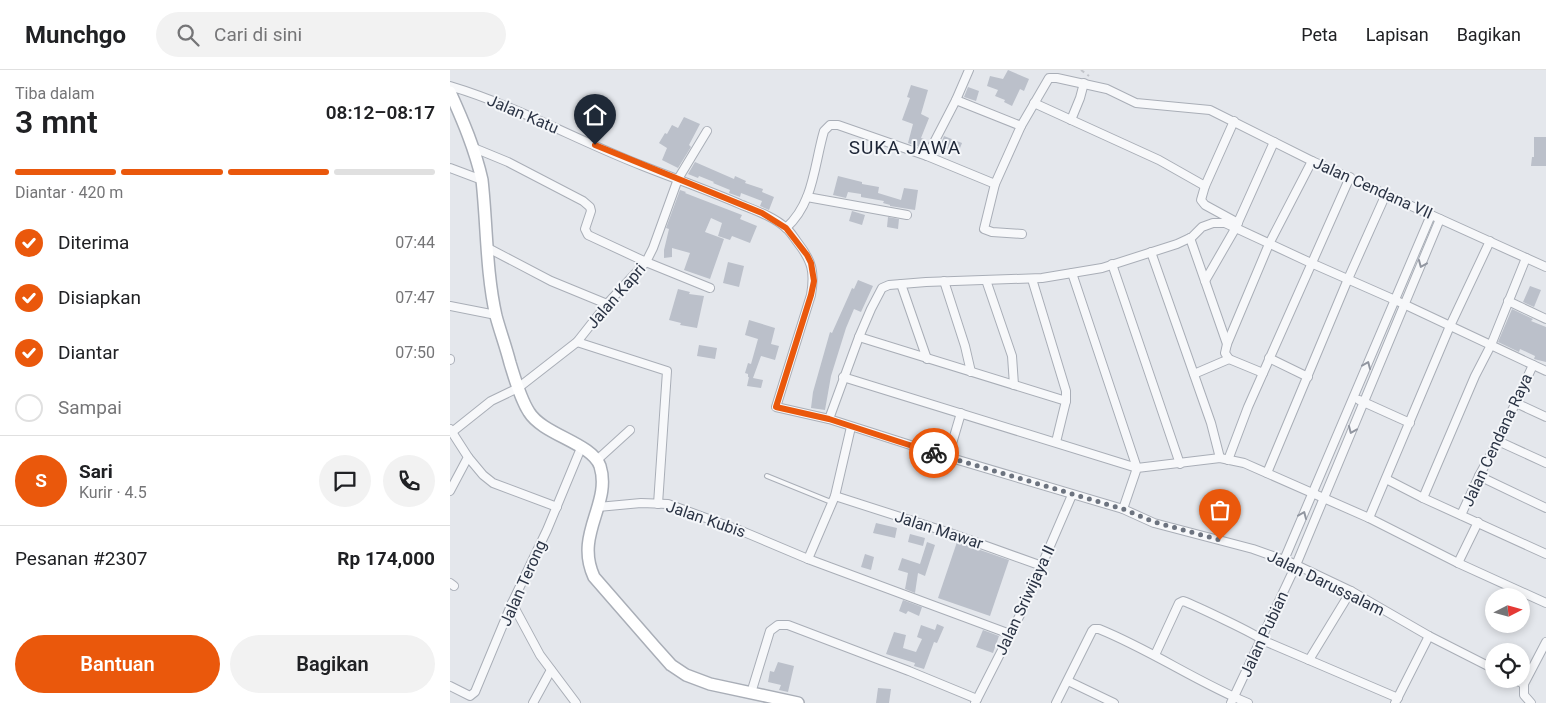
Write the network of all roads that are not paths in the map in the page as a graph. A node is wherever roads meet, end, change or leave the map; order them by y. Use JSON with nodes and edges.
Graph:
{"nodes":[{"id":1,"x":968,"y":70,"type":"edge"},
{"id":2,"x":1084,"y":83,"type":"junction"},
{"id":3,"x":450,"y":86,"type":"edge"},
{"id":4,"x":450,"y":92,"type":"edge"},
{"id":5,"x":956,"y":100,"type":"junction"},
{"id":6,"x":1034,"y":103,"type":"junction"},
{"id":7,"x":1071,"y":120,"type":"junction"},
{"id":8,"x":1234,"y":121,"type":"junction"},
{"id":9,"x":1021,"y":126,"type":"junction"},
{"id":10,"x":707,"y":131,"type":"dead end"},
{"id":11,"x":1274,"y":142,"type":"junction"},
{"id":12,"x":474,"y":148,"type":"junction"},
{"id":13,"x":927,"y":156,"type":"junction"},
{"id":14,"x":1312,"y":161,"type":"junction"},
{"id":15,"x":450,"y":168,"type":"edge"},
{"id":16,"x":1350,"y":177,"type":"junction"},
{"id":17,"x":678,"y":179,"type":"junction"},
{"id":18,"x":482,"y":180,"type":"junction"},
{"id":19,"x":995,"y":184,"type":"junction"},
{"id":20,"x":1205,"y":186,"type":"junction"},
{"id":21,"x":1386,"y":194,"type":"junction"},
{"id":22,"x":808,"y":197,"type":"junction"},
{"id":23,"x":1431,"y":214,"type":"junction"},
{"id":24,"x":907,"y":216,"type":"dead end"},
{"id":25,"x":1440,"y":219,"type":"junction"},
{"id":26,"x":1237,"y":226,"type":"junction"},
{"id":27,"x":786,"y":228,"type":"junction"},
{"id":28,"x":1022,"y":234,"type":"dead end"},
{"id":29,"x":1190,"y":238,"type":"junction"},
{"id":30,"x":1490,"y":241,"type":"junction"},
{"id":31,"x":1269,"y":244,"type":"junction"},
{"id":32,"x":488,"y":248,"type":"junction"},
{"id":33,"x":1151,"y":252,"type":"junction"},
{"id":34,"x":1526,"y":258,"type":"junction"},
{"id":35,"x":646,"y":262,"type":"junction"},
{"id":36,"x":1311,"y":263,"type":"junction"},
{"id":37,"x":1112,"y":264,"type":"junction"},
{"id":38,"x":1546,"y":267,"type":"edge"},
{"id":39,"x":1072,"y":273,"type":"junction"},
{"id":40,"x":1348,"y":278,"type":"junction"},
{"id":41,"x":1032,"y":279,"type":"junction"},
{"id":42,"x":986,"y":280,"type":"junction"},
{"id":43,"x":944,"y":281,"type":"junction"},
{"id":44,"x":1205,"y":282,"type":"junction"},
{"id":45,"x":901,"y":284,"type":"junction"},
{"id":46,"x":710,"y":288,"type":"dead end"},
{"id":47,"x":1395,"y":300,"type":"junction"},
{"id":48,"x":1508,"y":301,"type":"junction"},
{"id":49,"x":607,"y":304,"type":"junction"},
{"id":50,"x":1404,"y":305,"type":"junction"},
{"id":51,"x":450,"y":306,"type":"edge"},
{"id":52,"x":496,"y":315,"type":"junction"},
{"id":53,"x":1546,"y":319,"type":"edge"},
{"id":54,"x":1450,"y":326,"type":"junction"},
{"id":55,"x":859,"y":337,"type":"junction"},
{"id":56,"x":577,"y":342,"type":"junction"},
{"id":57,"x":1227,"y":344,"type":"junction"},
{"id":58,"x":1491,"y":345,"type":"junction"},
{"id":59,"x":1269,"y":358,"type":"junction"},
{"id":60,"x":927,"y":359,"type":"junction"},
{"id":61,"x":1229,"y":359,"type":"junction"},
{"id":62,"x":1533,"y":365,"type":"junction"},
{"id":63,"x":1546,"y":371,"type":"edge"},
{"id":64,"x":971,"y":372,"type":"junction"},
{"id":65,"x":1263,"y":373,"type":"junction"},
{"id":66,"x":1194,"y":374,"type":"junction"},
{"id":67,"x":843,"y":377,"type":"junction"},
{"id":68,"x":1308,"y":377,"type":"junction"},
{"id":69,"x":1014,"y":385,"type":"junction"},
{"id":70,"x":518,"y":388,"type":"junction"},
{"id":71,"x":1354,"y":397,"type":"junction"},
{"id":72,"x":1066,"y":401,"type":"junction"},
{"id":73,"x":1364,"y":402,"type":"junction"},
{"id":74,"x":1516,"y":403,"type":"junction"},
{"id":75,"x":961,"y":413,"type":"junction"},
{"id":76,"x":1546,"y":417,"type":"edge"},
{"id":77,"x":829,"y":419,"type":"junction"},
{"id":78,"x":1410,"y":423,"type":"junction"},
{"id":79,"x":850,"y":427,"type":"junction"},
{"id":80,"x":451,"y":430,"type":"edge"},
{"id":81,"x":630,"y":430,"type":"dead end"},
{"id":82,"x":1498,"y":441,"type":"junction"},
{"id":83,"x":1056,"y":442,"type":"junction"},
{"id":84,"x":581,"y":448,"type":"junction"},
{"id":85,"x":468,"y":457,"type":"junction"},
{"id":86,"x":948,"y":457,"type":"junction"},
{"id":87,"x":1224,"y":459,"type":"junction"},
{"id":88,"x":597,"y":460,"type":"junction"},
{"id":89,"x":1546,"y":463,"type":"edge"},
{"id":90,"x":1180,"y":464,"type":"junction"},
{"id":91,"x":1137,"y":468,"type":"junction"},
{"id":92,"x":1267,"y":473,"type":"junction"},
{"id":93,"x":767,"y":476,"type":"dead end"},
{"id":94,"x":1479,"y":476,"type":"junction"},
{"id":95,"x":1386,"y":478,"type":"junction"},
{"id":96,"x":450,"y":491,"type":"edge"},
{"id":97,"x":1313,"y":493,"type":"junction"},
{"id":98,"x":1072,"y":495,"type":"junction"},
{"id":99,"x":1324,"y":498,"type":"junction"},
{"id":100,"x":1423,"y":498,"type":"junction"},
{"id":101,"x":833,"y":499,"type":"junction"},
{"id":102,"x":658,"y":504,"type":"junction"},
{"id":103,"x":556,"y":507,"type":"junction"},
{"id":104,"x":598,"y":507,"type":"junction"},
{"id":105,"x":1546,"y":508,"type":"edge"},
{"id":106,"x":1123,"y":509,"type":"junction"},
{"id":107,"x":1461,"y":515,"type":"junction"},
{"id":108,"x":1369,"y":518,"type":"junction"},
{"id":109,"x":1478,"y":522,"type":"junction"},
{"id":110,"x":1546,"y":554,"type":"edge"},
{"id":111,"x":808,"y":560,"type":"junction"},
{"id":112,"x":1284,"y":560,"type":"junction"},
{"id":113,"x":1458,"y":563,"type":"junction"},
{"id":114,"x":1296,"y":565,"type":"junction"},
{"id":115,"x":1042,"y":566,"type":"junction"},
{"id":116,"x":1351,"y":591,"type":"junction"},
{"id":117,"x":512,"y":603,"type":"junction"},
{"id":118,"x":1546,"y":603,"type":"edge"},
{"id":119,"x":1010,"y":634,"type":"junction"},
{"id":120,"x":1429,"y":636,"type":"junction"},
{"id":121,"x":1262,"y":640,"type":"junction"},
{"id":122,"x":1546,"y":642,"type":"edge"},
{"id":123,"x":1155,"y":655,"type":"junction"},
{"id":124,"x":1309,"y":660,"type":"junction"},
{"id":125,"x":1485,"y":664,"type":"edge"},
{"id":126,"x":551,"y":670,"type":"junction"},
{"id":127,"x":1530,"y":673,"type":"edge"},
{"id":128,"x":1068,"y":681,"type":"junction"},
{"id":129,"x":450,"y":686,"type":"edge"},
{"id":130,"x":751,"y":693,"type":"junction"},
{"id":131,"x":1522,"y":699,"type":"edge"},
{"id":132,"x":1233,"y":700,"type":"edge"},
{"id":133,"x":976,"y":701,"type":"edge"},
{"id":134,"x":1397,"y":701,"type":"edge"},
{"id":135,"x":533,"y":703,"type":"edge"},
{"id":136,"x":576,"y":703,"type":"edge"},
{"id":137,"x":798,"y":703,"type":"edge"},
{"id":138,"x":1056,"y":703,"type":"edge"},
{"id":139,"x":1114,"y":703,"type":"edge"},
{"id":140,"x":1248,"y":703,"type":"edge"},
{"id":141,"x":1531,"y":703,"type":"edge"}],
"edges":[{"from":1,"to":5,"type":"street"},
{"from":2,"to":6,"type":"street","name":"Jalan Cendana VII"},
{"from":2,"to":7,"type":"street"},
{"from":2,"to":8,"type":"street","name":"Jalan Cendana VII"},
{"from":3,"to":17,"type":"street","name":"Jalan Katu"},
{"from":4,"to":12,"type":"street"},
{"from":5,"to":9,"type":"street"},
{"from":5,"to":13,"type":"street"},
{"from":6,"to":7,"type":"street"},
{"from":6,"to":9,"type":"street"},
{"from":7,"to":20,"type":"street"},
{"from":8,"to":11,"type":"street","name":"Jalan Cendana VII"},
{"from":8,"to":20,"type":"street"},
{"from":9,"to":19,"type":"street"},
{"from":10,"to":17,"type":"street","name":"Jalan Kapri"},
{"from":11,"to":14,"type":"street","name":"Jalan Cendana VII"},
{"from":11,"to":26,"type":"street"},
{"from":12,"to":18,"type":"street"},
{"from":12,"to":35,"type":"street"},
{"from":13,"to":19,"type":"street"},
{"from":13,"to":22,"type":"street"},
{"from":14,"to":16,"type":"street","name":"Jalan Cendana VII"},
{"from":14,"to":31,"type":"street"},
{"from":15,"to":18,"type":"street"},
{"from":16,"to":21,"type":"street","name":"Jalan Cendana VII"},
{"from":16,"to":36,"type":"street"},
{"from":17,"to":27,"type":"street","name":"Jalan Katu"},
{"from":17,"to":35,"type":"street","name":"Jalan Kapri"},
{"from":18,"to":32,"type":"street"},
{"from":19,"to":28,"type":"street"},
{"from":20,"to":26,"type":"street"},
{"from":21,"to":23,"type":"street","name":"Jalan Cendana VII"},
{"from":21,"to":40,"type":"street"},
{"from":22,"to":24,"type":"street"},
{"from":22,"to":27,"type":"street"},
{"from":23,"to":25,"type":"street","name":"Jalan Cendana VII"},
{"from":23,"to":47,"type":"street"},
{"from":25,"to":30,"type":"street","name":"Jalan Cendana VII"},
{"from":25,"to":50,"type":"street","name":"Jalan Pubian","one_way":true},
{"from":26,"to":29,"type":"street"},
{"from":26,"to":31,"type":"street"},
{"from":26,"to":44,"type":"street"},
{"from":27,"to":77,"type":"street","name":"Jalan Darussalam"},
{"from":29,"to":33,"type":"street"},
{"from":29,"to":44,"type":"street"},
{"from":30,"to":34,"type":"street","name":"Jalan Cendana VII"},
{"from":30,"to":54,"type":"street"},
{"from":31,"to":36,"type":"street"},
{"from":31,"to":57,"type":"street"},
{"from":32,"to":49,"type":"street"},
{"from":32,"to":52,"type":"street"},
{"from":33,"to":37,"type":"street"},
{"from":33,"to":66,"type":"street"},
{"from":34,"to":38,"type":"street","name":"Jalan Cendana VII"},
{"from":34,"to":48,"type":"street"},
{"from":35,"to":46,"type":"street"},
{"from":35,"to":49,"type":"street","name":"Jalan Kapri"},
{"from":36,"to":40,"type":"street"},
{"from":36,"to":59,"type":"street"},
{"from":37,"to":39,"type":"street"},
{"from":37,"to":90,"type":"street"},
{"from":39,"to":41,"type":"street"},
{"from":39,"to":91,"type":"street"},
{"from":40,"to":47,"type":"street"},
{"from":40,"to":68,"type":"street"},
{"from":41,"to":42,"type":"street"},
{"from":41,"to":72,"type":"street"},
{"from":42,"to":43,"type":"street"},
{"from":42,"to":69,"type":"street"},
{"from":43,"to":45,"type":"street"},
{"from":43,"to":64,"type":"street"},
{"from":44,"to":57,"type":"street"},
{"from":45,"to":55,"type":"street"},
{"from":45,"to":60,"type":"street"},
{"from":47,"to":50,"type":"street"},
{"from":71,"to":47,"type":"street","one_way":true},
{"from":48,"to":53,"type":"street"},
{"from":48,"to":58,"type":"street"},
{"from":49,"to":56,"type":"street","name":"Jalan Kapri"},
{"from":50,"to":54,"type":"street"},
{"from":50,"to":73,"type":"street","name":"Jalan Pubian"},
{"from":51,"to":52,"type":"street"},
{"from":52,"to":70,"type":"street"},
{"from":54,"to":58,"type":"street"},
{"from":54,"to":78,"type":"street"},
{"from":55,"to":60,"type":"street"},
{"from":55,"to":67,"type":"street"},
{"from":56,"to":70,"type":"street","name":"Jalan Kapri"},
{"from":56,"to":102,"type":"street"},
{"from":57,"to":61,"type":"street"},
{"from":58,"to":62,"type":"street"},
{"from":58,"to":100,"type":"street"},
{"from":59,"to":65,"type":"street"},
{"from":59,"to":68,"type":"street"},
{"from":60,"to":64,"type":"street"},
{"from":61,"to":65,"type":"street"},
{"from":61,"to":66,"type":"street"},
{"from":62,"to":63,"type":"street"},
{"from":62,"to":74,"type":"street","name":"Jalan Cendana Raya"},
{"from":64,"to":69,"type":"street"},
{"from":65,"to":87,"type":"street"},
{"from":66,"to":87,"type":"street"},
{"from":67,"to":75,"type":"street"},
{"from":67,"to":77,"type":"street"},
{"from":68,"to":92,"type":"street"},
{"from":69,"to":72,"type":"street"},
{"from":70,"to":80,"type":"street","name":"Jalan Kapri"},
{"from":70,"to":84,"type":"street"},
{"from":71,"to":73,"type":"street"},
{"from":71,"to":97,"type":"street"},
{"from":72,"to":83,"type":"street"},
{"from":73,"to":78,"type":"street"},
{"from":73,"to":99,"type":"street","name":"Jalan Pubian","one_way":true},
{"from":74,"to":76,"type":"street"},
{"from":74,"to":82,"type":"street","name":"Jalan Cendana Raya"},
{"from":75,"to":83,"type":"street"},
{"from":75,"to":86,"type":"street"},
{"from":77,"to":79,"type":"street","name":"Jalan Darussalam"},
{"from":78,"to":95,"type":"street"},
{"from":79,"to":86,"type":"street","name":"Jalan Darussalam"},
{"from":79,"to":101,"type":"street"},
{"from":80,"to":85,"type":"street"},
{"from":81,"to":88,"type":"street"},
{"from":82,"to":89,"type":"street"},
{"from":82,"to":94,"type":"street","name":"Jalan Cendana Raya"},
{"from":83,"to":91,"type":"street"},
{"from":84,"to":88,"type":"street"},
{"from":84,"to":103,"type":"street","name":"Jalan Terong"},
{"from":85,"to":96,"type":"street"},
{"from":85,"to":103,"type":"street"},
{"from":86,"to":98,"type":"street","name":"Jalan Darussalam"},
{"from":87,"to":90,"type":"street"},
{"from":87,"to":92,"type":"street"},
{"from":88,"to":104,"type":"street"},
{"from":90,"to":91,"type":"street"},
{"from":91,"to":106,"type":"street"},
{"from":92,"to":97,"type":"street"},
{"from":93,"to":101,"type":"lane"},
{"from":94,"to":105,"type":"street"},
{"from":94,"to":107,"type":"street","name":"Jalan Cendana Raya"},
{"from":95,"to":100,"type":"street"},
{"from":95,"to":108,"type":"street"},
{"from":97,"to":99,"type":"street"},
{"from":112,"to":97,"type":"street","one_way":true},
{"from":98,"to":106,"type":"street","name":"Jalan Darussalam"},
{"from":98,"to":115,"type":"street","name":"Jalan Sriwijaya II"},
{"from":99,"to":108,"type":"street"},
{"from":99,"to":114,"type":"street","name":"Jalan Pubian"},
{"from":100,"to":107,"type":"street"},
{"from":101,"to":111,"type":"street"},
{"from":101,"to":115,"type":"street","name":"Jalan Mawar"},
{"from":102,"to":104,"type":"street","name":"Jalan Kubis"},
{"from":102,"to":111,"type":"street","name":"Jalan Kubis"},
{"from":103,"to":117,"type":"street","name":"Jalan Terong"},
{"from":104,"to":130,"type":"street"},
{"from":106,"to":112,"type":"street","name":"Jalan Darussalam"},
{"from":107,"to":109,"type":"street"},
{"from":108,"to":113,"type":"street"},
{"from":109,"to":110,"type":"street"},
{"from":109,"to":113,"type":"street"},
{"from":111,"to":119,"type":"street","name":"Jalan Kubis"},
{"from":112,"to":114,"type":"street","name":"Jalan Darussalam"},
{"from":113,"to":118,"type":"street"},
{"from":114,"to":116,"type":"street","name":"Jalan Darussalam"},
{"from":114,"to":121,"type":"street","name":"Jalan Pubian"},
{"from":115,"to":119,"type":"street","name":"Jalan Sriwijaya II"},
{"from":116,"to":120,"type":"street","name":"Jalan Darussalam"},
{"from":116,"to":124,"type":"street"},
{"from":117,"to":126,"type":"street"},
{"from":117,"to":129,"type":"street","name":"Jalan Terong"},
{"from":119,"to":133,"type":"street","name":"Jalan Sriwijaya II"},
{"from":120,"to":125,"type":"street","name":"Jalan Darussalam"},
{"from":120,"to":134,"type":"street"},
{"from":121,"to":123,"type":"street"},
{"from":121,"to":124,"type":"street"},
{"from":121,"to":132,"type":"street","name":"Jalan Pubian"},
{"from":122,"to":127,"type":"street"},
{"from":123,"to":128,"type":"street"},
{"from":123,"to":132,"type":"street"},
{"from":124,"to":134,"type":"street"},
{"from":126,"to":135,"type":"street"},
{"from":126,"to":136,"type":"street"},
{"from":128,"to":138,"type":"street"},
{"from":128,"to":139,"type":"street"},
{"from":130,"to":133,"type":"street"},
{"from":130,"to":137,"type":"street"},
{"from":131,"to":141,"type":"street"},
{"from":132,"to":140,"type":"street"}]}
